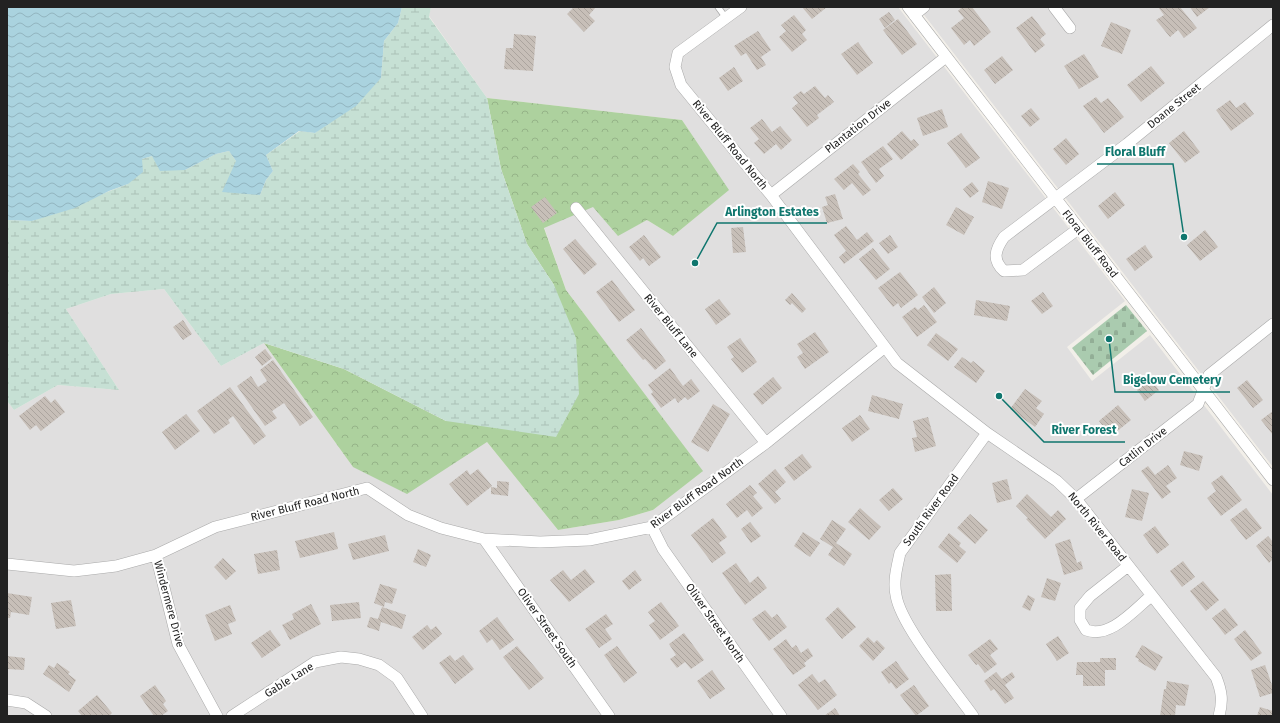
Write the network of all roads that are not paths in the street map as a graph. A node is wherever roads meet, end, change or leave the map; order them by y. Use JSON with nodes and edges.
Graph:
{"nodes":[{"id":1,"x":718,"y":7,"type":"edge"},
{"id":2,"x":741,"y":7,"type":"edge"},
{"id":3,"x":924,"y":7,"type":"edge"},
{"id":4,"x":1054,"y":7,"type":"edge"},
{"id":5,"x":911,"y":11,"type":"edge"},
{"id":6,"x":726,"y":18,"type":"junction"},
{"id":7,"x":1273,"y":25,"type":"edge"},
{"id":8,"x":1070,"y":28,"type":"dead end"},
{"id":9,"x":946,"y":57,"type":"junction"},
{"id":10,"x":771,"y":195,"type":"junction"},
{"id":11,"x":1056,"y":200,"type":"junction"},
{"id":12,"x":576,"y":208,"type":"dead end"},
{"id":13,"x":1078,"y":229,"type":"junction"},
{"id":14,"x":1273,"y":324,"type":"edge"},
{"id":15,"x":885,"y":347,"type":"junction"},
{"id":16,"x":1204,"y":390,"type":"junction"},
{"id":17,"x":987,"y":433,"type":"junction"},
{"id":18,"x":766,"y":443,"type":"junction"},
{"id":19,"x":1273,"y":480,"type":"edge"},
{"id":20,"x":1076,"y":499,"type":"junction"},
{"id":21,"x":652,"y":527,"type":"junction"},
{"id":22,"x":484,"y":539,"type":"junction"},
{"id":23,"x":156,"y":555,"type":"junction"},
{"id":24,"x":7,"y":564,"type":"edge"},
{"id":25,"x":1128,"y":566,"type":"junction"},
{"id":26,"x":1151,"y":596,"type":"junction"},
{"id":27,"x":7,"y":700,"type":"edge"},
{"id":28,"x":46,"y":716,"type":"edge"},
{"id":29,"x":217,"y":716,"type":"edge"},
{"id":30,"x":232,"y":716,"type":"edge"},
{"id":31,"x":422,"y":716,"type":"edge"},
{"id":32,"x":609,"y":716,"type":"edge"},
{"id":33,"x":781,"y":716,"type":"edge"},
{"id":34,"x":973,"y":716,"type":"edge"},
{"id":35,"x":1219,"y":716,"type":"edge"}],
"edges":[{"from":1,"to":6,"type":"lane"},
{"from":2,"to":6,"type":"street","name":"River Bluff Road North"},
{"from":3,"to":5,"type":"street"},
{"from":4,"to":8,"type":"street"},
{"from":5,"to":9,"type":"street","name":"Floral Bluff Road"},
{"from":6,"to":10,"type":"street","name":"River Bluff Road North"},
{"from":7,"to":11,"type":"street","name":"Doane Street"},
{"from":9,"to":10,"type":"street","name":"Plantation Drive"},
{"from":9,"to":11,"type":"street","name":"Floral Bluff Road"},
{"from":10,"to":15,"type":"street","name":"River Bluff Road North"},
{"from":11,"to":13,"type":"street","name":"Floral Bluff Road"},
{"from":11,"to":13,"type":"street","name":"Doane Street"},
{"from":12,"to":18,"type":"street","name":"River Bluff Lane"},
{"from":13,"to":16,"type":"street","name":"Floral Bluff Road"},
{"from":14,"to":16,"type":"street","name":"Catlin Drive"},
{"from":15,"to":17,"type":"street","name":"North River Road"},
{"from":15,"to":18,"type":"street","name":"River Bluff Road North"},
{"from":16,"to":19,"type":"street","name":"Floral Bluff Road"},
{"from":16,"to":20,"type":"street","name":"Catlin Drive"},
{"from":17,"to":20,"type":"street","name":"North River Road"},
{"from":17,"to":34,"type":"street","name":"South River Road"},
{"from":18,"to":21,"type":"street","name":"River Bluff Road North"},
{"from":20,"to":25,"type":"street","name":"North River Road"},
{"from":21,"to":22,"type":"street","name":"River Bluff Road North"},
{"from":21,"to":33,"type":"street","name":"Oliver Street North"},
{"from":22,"to":23,"type":"street","name":"River Bluff Road North"},
{"from":22,"to":32,"type":"street","name":"Oliver Street South"},
{"from":23,"to":24,"type":"street","name":"River Bluff Road North"},
{"from":23,"to":29,"type":"street","name":"Windermere Drive"},
{"from":25,"to":26,"type":"street","name":"North River Road"},
{"from":25,"to":26,"type":"street"},
{"from":26,"to":35,"type":"street","name":"North River Road"},
{"from":27,"to":28,"type":"street"},
{"from":30,"to":31,"type":"street","name":"Gable Lane"}]}
